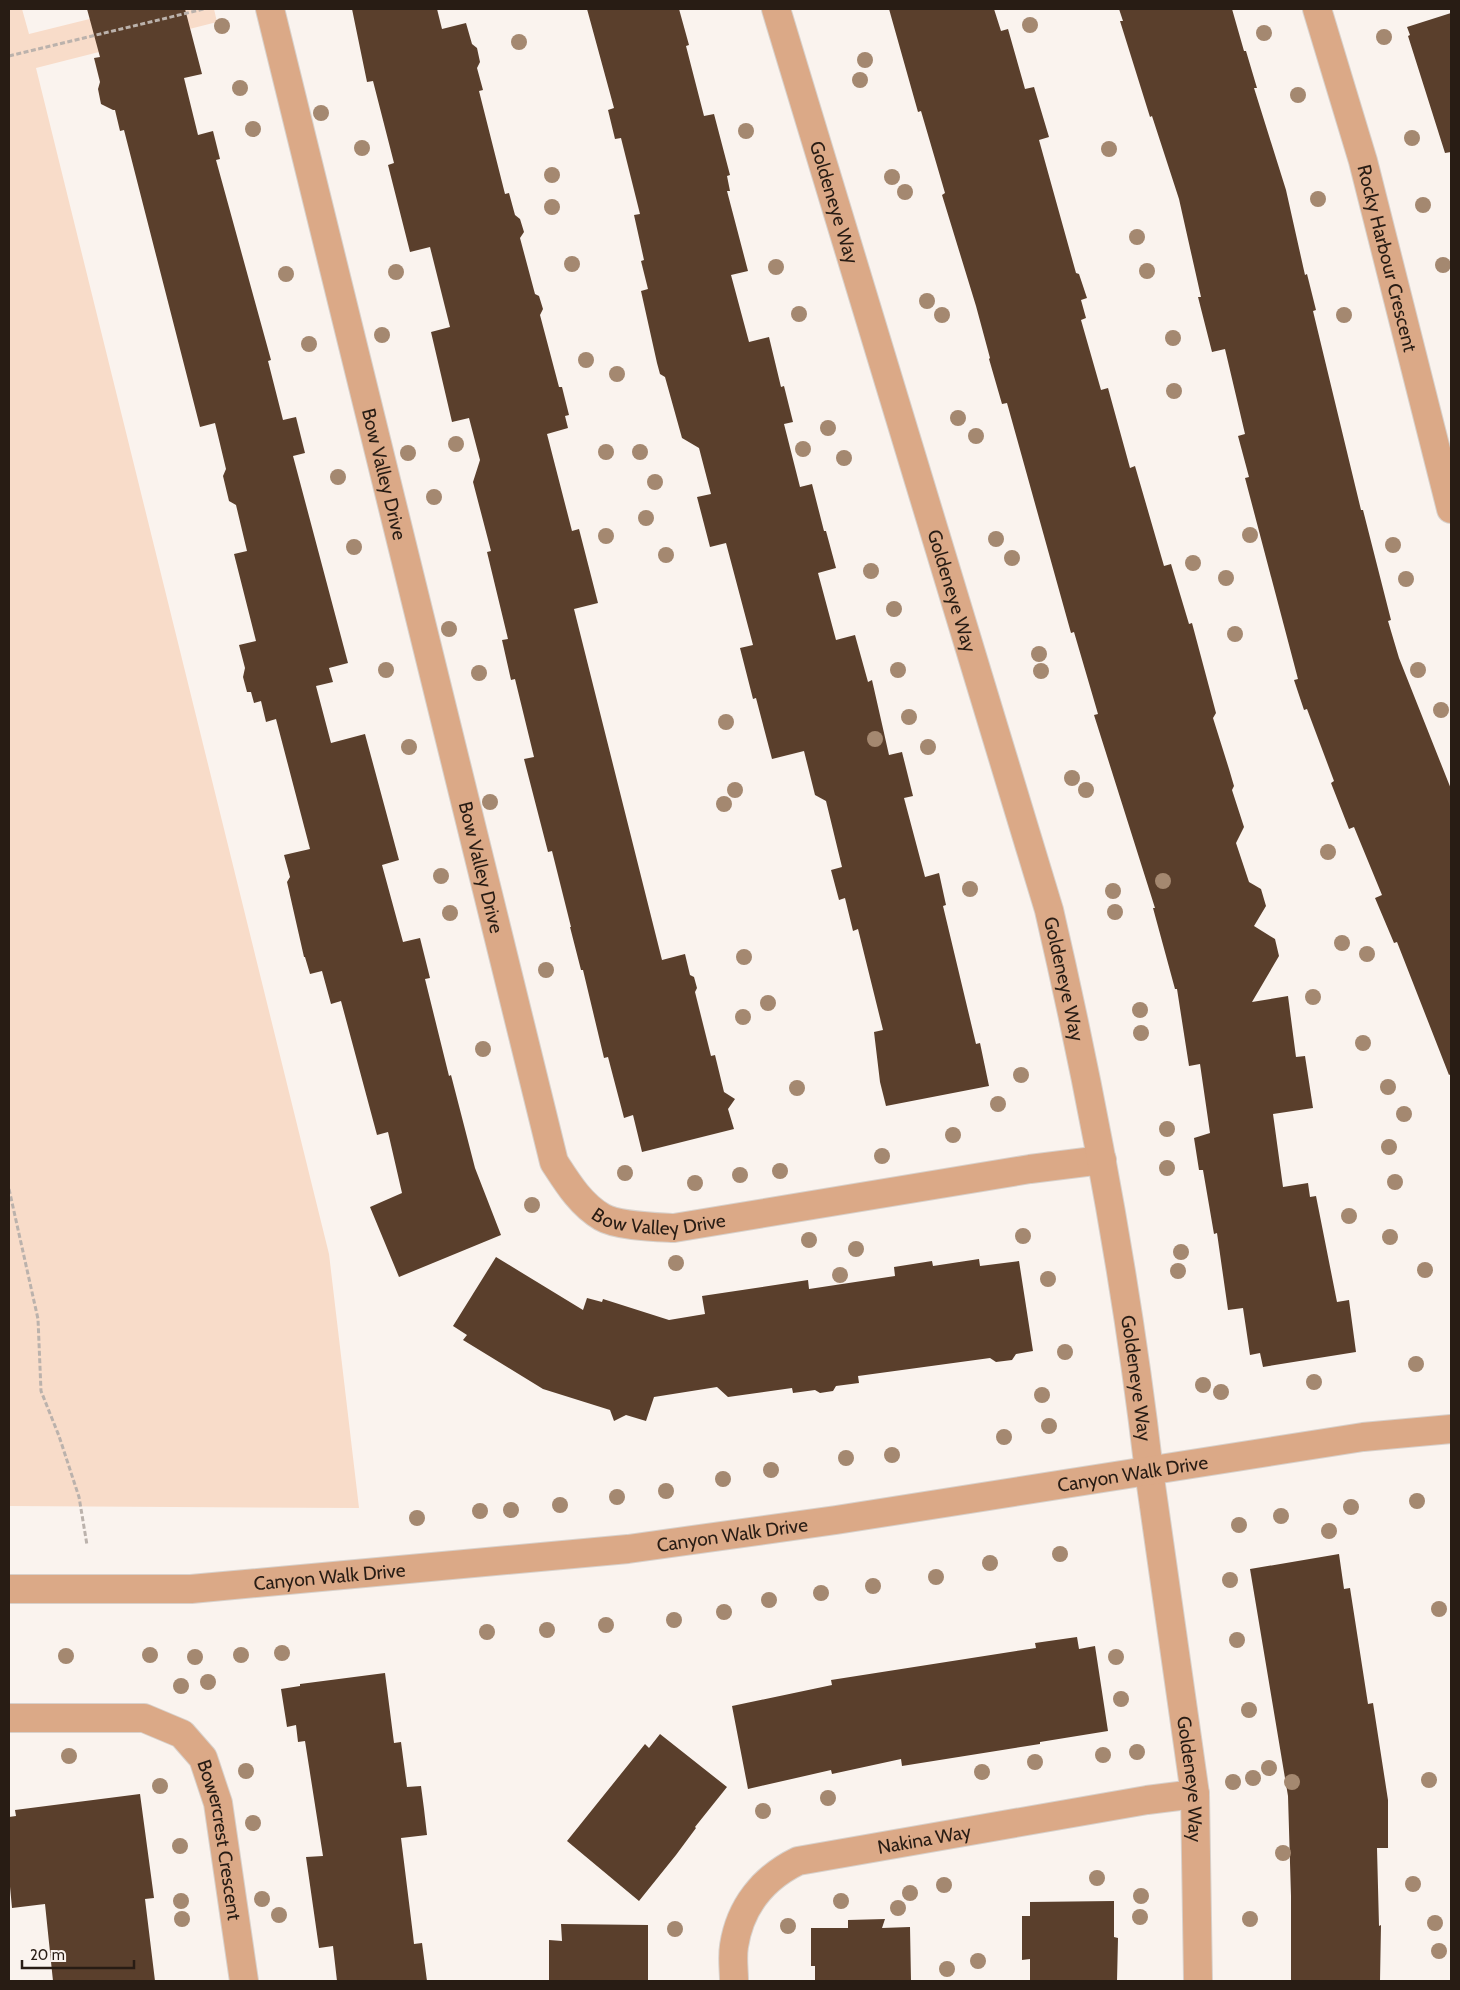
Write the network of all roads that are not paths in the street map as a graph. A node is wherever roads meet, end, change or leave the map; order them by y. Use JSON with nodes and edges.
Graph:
{"nodes":[{"id":1,"x":270,"y":9,"type":"edge"},
{"id":2,"x":776,"y":9,"type":"edge"},
{"id":3,"x":1317,"y":9,"type":"edge"},
{"id":4,"x":1451,"y":509,"type":"edge"},
{"id":5,"x":1102,"y":1160,"type":"junction"},
{"id":6,"x":1451,"y":1429,"type":"edge"},
{"id":7,"x":1149,"y":1471,"type":"junction"},
{"id":8,"x":9,"y":1589,"type":"edge"},
{"id":9,"x":9,"y":1718,"type":"edge"},
{"id":10,"x":1195,"y":1794,"type":"junction"},
{"id":11,"x":244,"y":1981,"type":"edge"},
{"id":12,"x":734,"y":1981,"type":"edge"},
{"id":13,"x":1198,"y":1981,"type":"edge"}],
"edges":[{"from":1,"to":5,"type":"street","name":"Bow Valley Drive"},
{"from":2,"to":5,"type":"street","name":"Goldeneye Way"},
{"from":3,"to":4,"type":"street","name":"Rocky Harbour Crescent"},
{"from":5,"to":7,"type":"street","name":"Goldeneye Way"},
{"from":6,"to":7,"type":"street","name":"Canyon Walk Drive"},
{"from":7,"to":8,"type":"street","name":"Canyon Walk Drive"},
{"from":7,"to":10,"type":"street","name":"Goldeneye Way"},
{"from":9,"to":11,"type":"street","name":"Bowercrest Crescent"},
{"from":10,"to":12,"type":"street","name":"Nakina Way"},
{"from":10,"to":13,"type":"street","name":"Goldeneye Way"}]}
